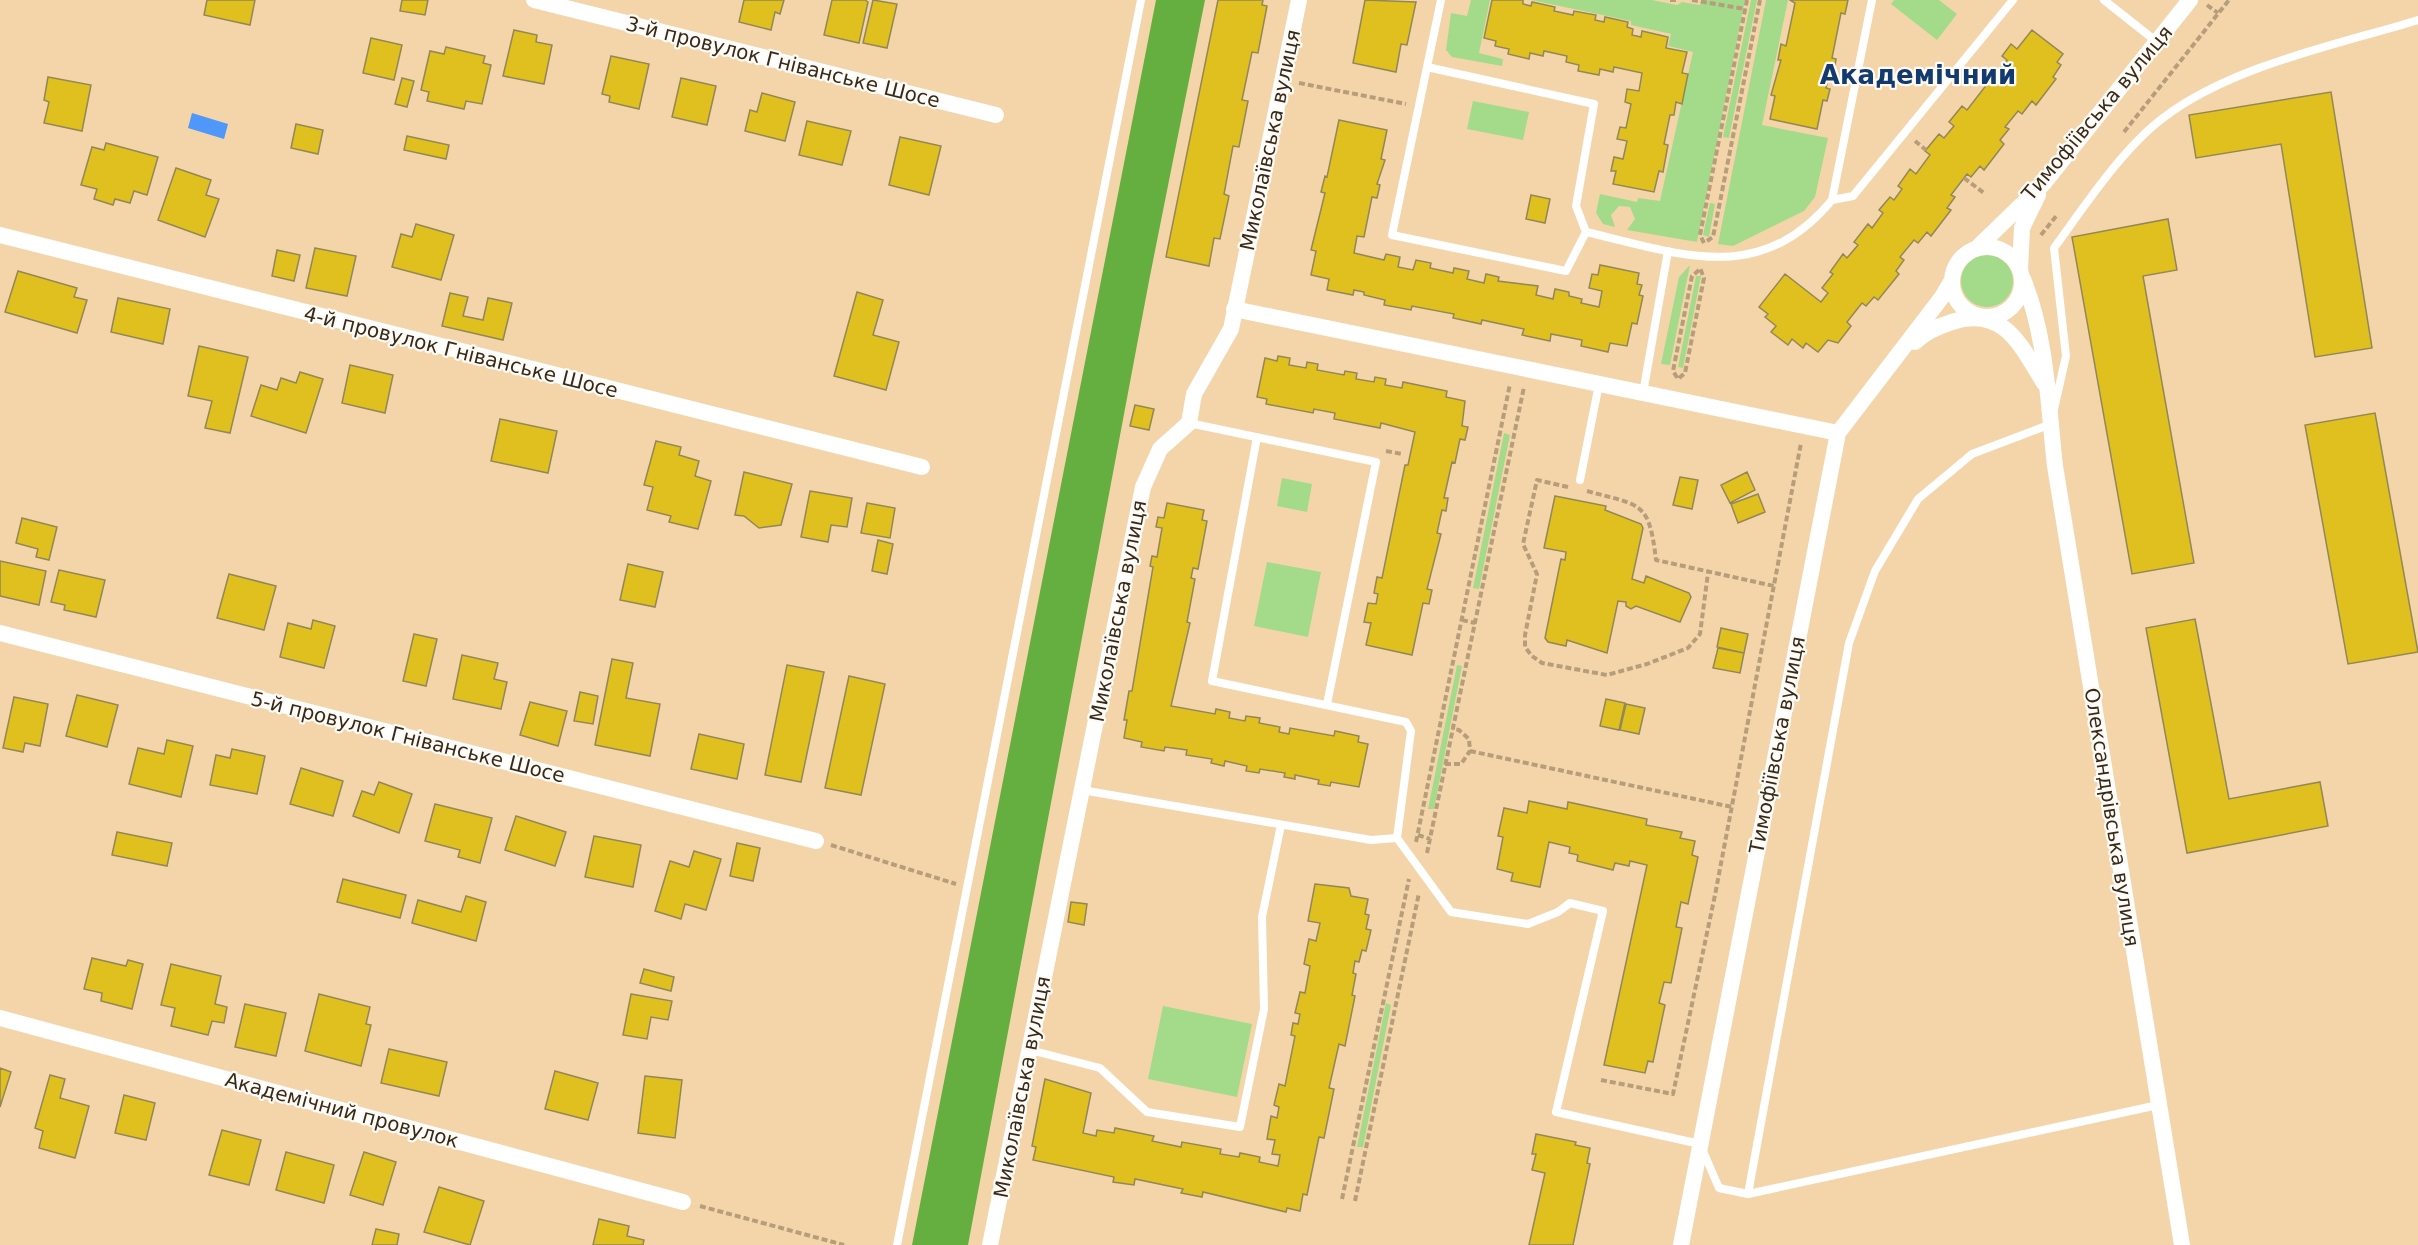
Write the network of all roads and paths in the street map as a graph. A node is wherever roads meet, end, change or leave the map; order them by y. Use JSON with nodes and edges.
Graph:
{"nodes":[{"id":1,"x":534,"y":0,"type":"edge"},
{"id":2,"x":1141,"y":0,"type":"edge"},
{"id":3,"x":1299,"y":0,"type":"edge"},
{"id":4,"x":1441,"y":0,"type":"edge"},
{"id":5,"x":1670,"y":0,"type":"edge"},
{"id":6,"x":1678,"y":0,"type":"edge"},
{"id":7,"x":1692,"y":0,"type":"edge"},
{"id":8,"x":1747,"y":0,"type":"edge"},
{"id":9,"x":1760,"y":0,"type":"edge"},
{"id":10,"x":1872,"y":0,"type":"edge"},
{"id":11,"x":2013,"y":0,"type":"edge"},
{"id":12,"x":2104,"y":0,"type":"edge"},
{"id":13,"x":2190,"y":0,"type":"edge"},
{"id":14,"x":1745,"y":9,"type":"junction"},
{"id":15,"x":2418,"y":20,"type":"edge"},
{"id":16,"x":2157,"y":42,"type":"junction"},
{"id":17,"x":1427,"y":67,"type":"junction"},
{"id":18,"x":1282,"y":79,"type":"junction"},
{"id":19,"x":1419,"y":107,"type":"junction"},
{"id":20,"x":996,"y":115,"type":"dead end"},
{"id":21,"x":1964,"y":178,"type":"dead end"},
{"id":22,"x":2044,"y":183,"type":"junction"},
{"id":23,"x":1984,"y":194,"type":"dead end"},
{"id":24,"x":1832,"y":200,"type":"junction"},
{"id":25,"x":1586,"y":232,"type":"junction"},
{"id":26,"x":0,"y":235,"type":"edge"},
{"id":27,"x":1977,"y":248,"type":"junction"},
{"id":28,"x":1668,"y":251,"type":"junction"},
{"id":29,"x":2022,"y":274,"type":"junction"},
{"id":30,"x":1952,"y":280,"type":"junction"},
{"id":31,"x":1234,"y":309,"type":"junction"},
{"id":32,"x":1982,"y":317,"type":"junction"},
{"id":33,"x":1892,"y":365,"type":"junction"},
{"id":34,"x":1678,"y":379,"type":"joint"},
{"id":35,"x":1499,"y":382,"type":"dead end"},
{"id":36,"x":1510,"y":384,"type":"junction"},
{"id":37,"x":1599,"y":384,"type":"junction"},
{"id":38,"x":1524,"y":387,"type":"junction"},
{"id":39,"x":1534,"y":389,"type":"dead end"},
{"id":40,"x":2047,"y":389,"type":"junction"},
{"id":41,"x":1643,"y":393,"type":"junction"},
{"id":42,"x":1189,"y":423,"type":"junction"},
{"id":43,"x":2050,"y":426,"type":"junction"},
{"id":44,"x":1838,"y":433,"type":"junction"},
{"id":45,"x":1257,"y":438,"type":"junction"},
{"id":46,"x":1796,"y":442,"type":"dead end"},
{"id":47,"x":1380,"y":450,"type":"dead end"},
{"id":48,"x":1402,"y":454,"type":"dead end"},
{"id":49,"x":922,"y":467,"type":"dead end"},
{"id":50,"x":1580,"y":480,"type":"dead end"},
{"id":51,"x":1708,"y":573,"type":"junction"},
{"id":52,"x":1774,"y":586,"type":"junction"},
{"id":53,"x":1462,"y":620,"type":"junction"},
{"id":54,"x":1475,"y":623,"type":"junction"},
{"id":55,"x":0,"y":633,"type":"edge"},
{"id":56,"x":1327,"y":704,"type":"junction"},
{"id":57,"x":1453,"y":729,"type":"junction"},
{"id":58,"x":1470,"y":751,"type":"junction"},
{"id":59,"x":1445,"y":764,"type":"junction"},
{"id":60,"x":1082,"y":790,"type":"junction"},
{"id":61,"x":1732,"y":807,"type":"junction"},
{"id":62,"x":1281,"y":825,"type":"junction"},
{"id":63,"x":1418,"y":835,"type":"junction"},
{"id":64,"x":1396,"y":838,"type":"junction"},
{"id":65,"x":1430,"y":839,"type":"junction"},
{"id":66,"x":816,"y":841,"type":"joint"},
{"id":67,"x":1412,"y":860,"type":"junction"},
{"id":68,"x":1423,"y":874,"type":"junction"},
{"id":69,"x":967,"y":887,"type":"junction"},
{"id":70,"x":0,"y":1018,"type":"edge"},
{"id":71,"x":1030,"y":1050,"type":"junction"},
{"id":72,"x":1601,"y":1080,"type":"dead end"},
{"id":73,"x":2158,"y":1105,"type":"junction"},
{"id":74,"x":1700,"y":1144,"type":"junction"},
{"id":75,"x":1748,"y":1194,"type":"junction"},
{"id":76,"x":1342,"y":1199,"type":"dead end"},
{"id":77,"x":1355,"y":1201,"type":"dead end"},
{"id":78,"x":683,"y":1202,"type":"joint"},
{"id":79,"x":844,"y":1245,"type":"edge"},
{"id":80,"x":897,"y":1245,"type":"edge"},
{"id":81,"x":990,"y":1245,"type":"edge"},
{"id":82,"x":1681,"y":1245,"type":"edge"},
{"id":83,"x":2182,"y":1245,"type":"edge"}],
"edges":[{"from":1,"to":20,"type":"street","name":"3-й провулок Гніванське Шосе"},
{"from":2,"to":69,"type":"lane"},
{"from":3,"to":18,"type":"street","name":"Миколаївська вулиця"},
{"from":4,"to":17,"type":"lane"},
{"from":5,"to":6,"type":"path"},
{"from":7,"to":14,"type":"path"},
{"from":8,"to":14,"type":"path"},
{"from":9,"to":14,"type":"path"},
{"from":10,"to":24,"type":"lane"},
{"from":11,"to":24,"type":"lane"},
{"from":12,"to":16,"type":"lane"},
{"from":13,"to":16,"type":"street","name":"Тимофіївська вулиця"},
{"from":15,"to":43,"type":"lane"},
{"from":16,"to":22,"type":"street","name":"Тимофіївська вулиця"},
{"from":17,"to":19,"type":"lane"},
{"from":17,"to":25,"type":"lane"},
{"from":18,"to":19,"type":"path"},
{"from":18,"to":31,"type":"street","name":"Миколаївська вулиця"},
{"from":19,"to":25,"type":"lane"},
{"from":21,"to":23,"type":"path"},
{"from":22,"to":27,"type":"street","name":"Тимофіївська вулиця"},
{"from":22,"to":29,"type":"street"},
{"from":24,"to":28,"type":"lane"},
{"from":25,"to":28,"type":"lane"},
{"from":26,"to":49,"type":"street","name":"4-й провулок Гніванське Шосе"},
{"from":27,"to":29,"type":"street"},
{"from":27,"to":30,"type":"street"},
{"from":28,"to":41,"type":"lane"},
{"from":29,"to":32,"type":"street"},
{"from":29,"to":40,"type":"street","name":"Олександрівська вулиця"},
{"from":30,"to":32,"type":"street"},
{"from":30,"to":33,"type":"street","name":"Тимофіївська вулиця"},
{"from":31,"to":37,"type":"street"},
{"from":31,"to":42,"type":"street","name":"Миколаївська вулиця"},
{"from":32,"to":33,"type":"street"},
{"from":32,"to":40,"type":"street"},
{"from":33,"to":44,"type":"street","name":"Тимофіївська вулиця"},
{"from":34,"to":34,"type":"path"},
{"from":35,"to":36,"type":"path"},
{"from":36,"to":38,"type":"path"},
{"from":36,"to":53,"type":"path"},
{"from":37,"to":41,"type":"street"},
{"from":37,"to":50,"type":"lane"},
{"from":38,"to":39,"type":"path"},
{"from":38,"to":54,"type":"path"},
{"from":40,"to":43,"type":"street","name":"Олександрівська вулиця"},
{"from":41,"to":44,"type":"street"},
{"from":42,"to":45,"type":"lane"},
{"from":42,"to":60,"type":"street","name":"Миколаївська вулиця"},
{"from":43,"to":73,"type":"street","name":"Олександрівська вулиця"},
{"from":43,"to":75,"type":"lane"},
{"from":44,"to":74,"type":"street","name":"Тимофіївська вулиця"},
{"from":45,"to":56,"type":"lane"},
{"from":45,"to":56,"type":"lane"},
{"from":46,"to":52,"type":"path"},
{"from":47,"to":48,"type":"path"},
{"from":51,"to":51,"type":"path"},
{"from":51,"to":52,"type":"path"},
{"from":52,"to":61,"type":"path"},
{"from":53,"to":54,"type":"path"},
{"from":53,"to":63,"type":"path"},
{"from":54,"to":57,"type":"path"},
{"from":55,"to":66,"type":"street","name":"5-й провулок Гніванське Шосе"},
{"from":56,"to":64,"type":"lane"},
{"from":57,"to":58,"type":"path"},
{"from":57,"to":59,"type":"path"},
{"from":58,"to":59,"type":"path"},
{"from":58,"to":61,"type":"path"},
{"from":59,"to":65,"type":"path"},
{"from":60,"to":62,"type":"lane"},
{"from":60,"to":71,"type":"street","name":"Миколаївська вулиця"},
{"from":61,"to":72,"type":"path"},
{"from":62,"to":64,"type":"lane"},
{"from":62,"to":71,"type":"lane"},
{"from":63,"to":65,"type":"path"},
{"from":63,"to":67,"type":"path"},
{"from":64,"to":67,"type":"lane"},
{"from":65,"to":68,"type":"path"},
{"from":66,"to":69,"type":"path"},
{"from":67,"to":68,"type":"lane"},
{"from":67,"to":76,"type":"path"},
{"from":68,"to":74,"type":"lane"},
{"from":68,"to":77,"type":"path"},
{"from":69,"to":80,"type":"lane"},
{"from":70,"to":78,"type":"street","name":"Академічний провулок"},
{"from":71,"to":81,"type":"street","name":"Миколаївська вулиця"},
{"from":73,"to":75,"type":"lane"},
{"from":73,"to":83,"type":"street","name":"Олександрівська вулиця"},
{"from":74,"to":75,"type":"lane"},
{"from":74,"to":82,"type":"street","name":"Тимофіївська вулиця"},
{"from":78,"to":79,"type":"path"}]}
